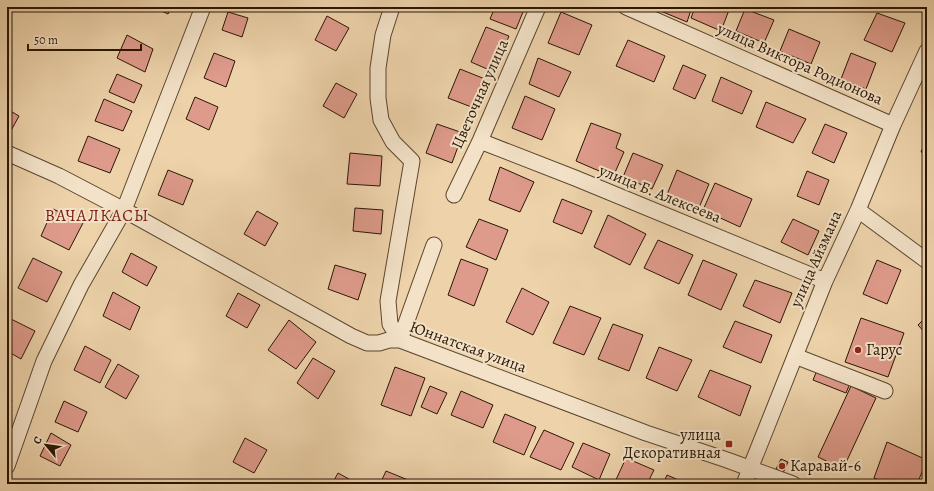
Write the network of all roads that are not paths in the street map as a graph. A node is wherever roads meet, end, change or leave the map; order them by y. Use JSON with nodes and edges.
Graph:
{"nodes":[{"id":1,"x":203,"y":7,"type":"edge"},
{"id":2,"x":392,"y":7,"type":"edge"},
{"id":3,"x":538,"y":7,"type":"edge"},
{"id":4,"x":626,"y":7,"type":"edge"},
{"id":5,"x":927,"y":51,"type":"edge"},
{"id":6,"x":893,"y":125,"type":"junction"},
{"id":7,"x":480,"y":141,"type":"junction"},
{"id":8,"x":7,"y":153,"type":"edge"},
{"id":9,"x":454,"y":195,"type":"dead end"},
{"id":10,"x":124,"y":210,"type":"junction"},
{"id":11,"x":858,"y":210,"type":"junction"},
{"id":12,"x":434,"y":245,"type":"dead end"},
{"id":13,"x":927,"y":261,"type":"edge"},
{"id":14,"x":825,"y":281,"type":"junction"},
{"id":15,"x":400,"y":340,"type":"junction"},
{"id":16,"x":795,"y":356,"type":"junction"},
{"id":17,"x":885,"y":391,"type":"dead end"},
{"id":18,"x":7,"y":466,"type":"edge"},
{"id":19,"x":750,"y":468,"type":"junction"},
{"id":20,"x":744,"y":484,"type":"edge"},
{"id":21,"x":794,"y":484,"type":"edge"}],
"edges":[{"from":1,"to":10,"type":"street"},
{"from":2,"to":15,"type":"street"},
{"from":3,"to":7,"type":"street","name":"Цветочная улица"},
{"from":4,"to":6,"type":"street","name":"улица Виктора Родионова"},
{"from":5,"to":6,"type":"street","name":"улица Айзмана"},
{"from":6,"to":11,"type":"street","name":"улица Айзмана"},
{"from":7,"to":9,"type":"street","name":"Цветочная улица"},
{"from":7,"to":14,"type":"street","name":"улица Б. Алексеева"},
{"from":8,"to":10,"type":"street","name":"Юннатская улица"},
{"from":10,"to":15,"type":"street","name":"Юннатская улица"},
{"from":10,"to":18,"type":"street"},
{"from":11,"to":13,"type":"street"},
{"from":11,"to":14,"type":"street","name":"улица Айзмана"},
{"from":12,"to":15,"type":"street"},
{"from":14,"to":16,"type":"street","name":"улица Айзмана"},
{"from":15,"to":19,"type":"street","name":"Юннатская улица"},
{"from":16,"to":17,"type":"street"},
{"from":16,"to":19,"type":"street","name":"улица Айзмана"},
{"from":19,"to":20,"type":"street","name":"улица Айзмана"},
{"from":19,"to":21,"type":"street","name":"Юннатская улица"}]}
